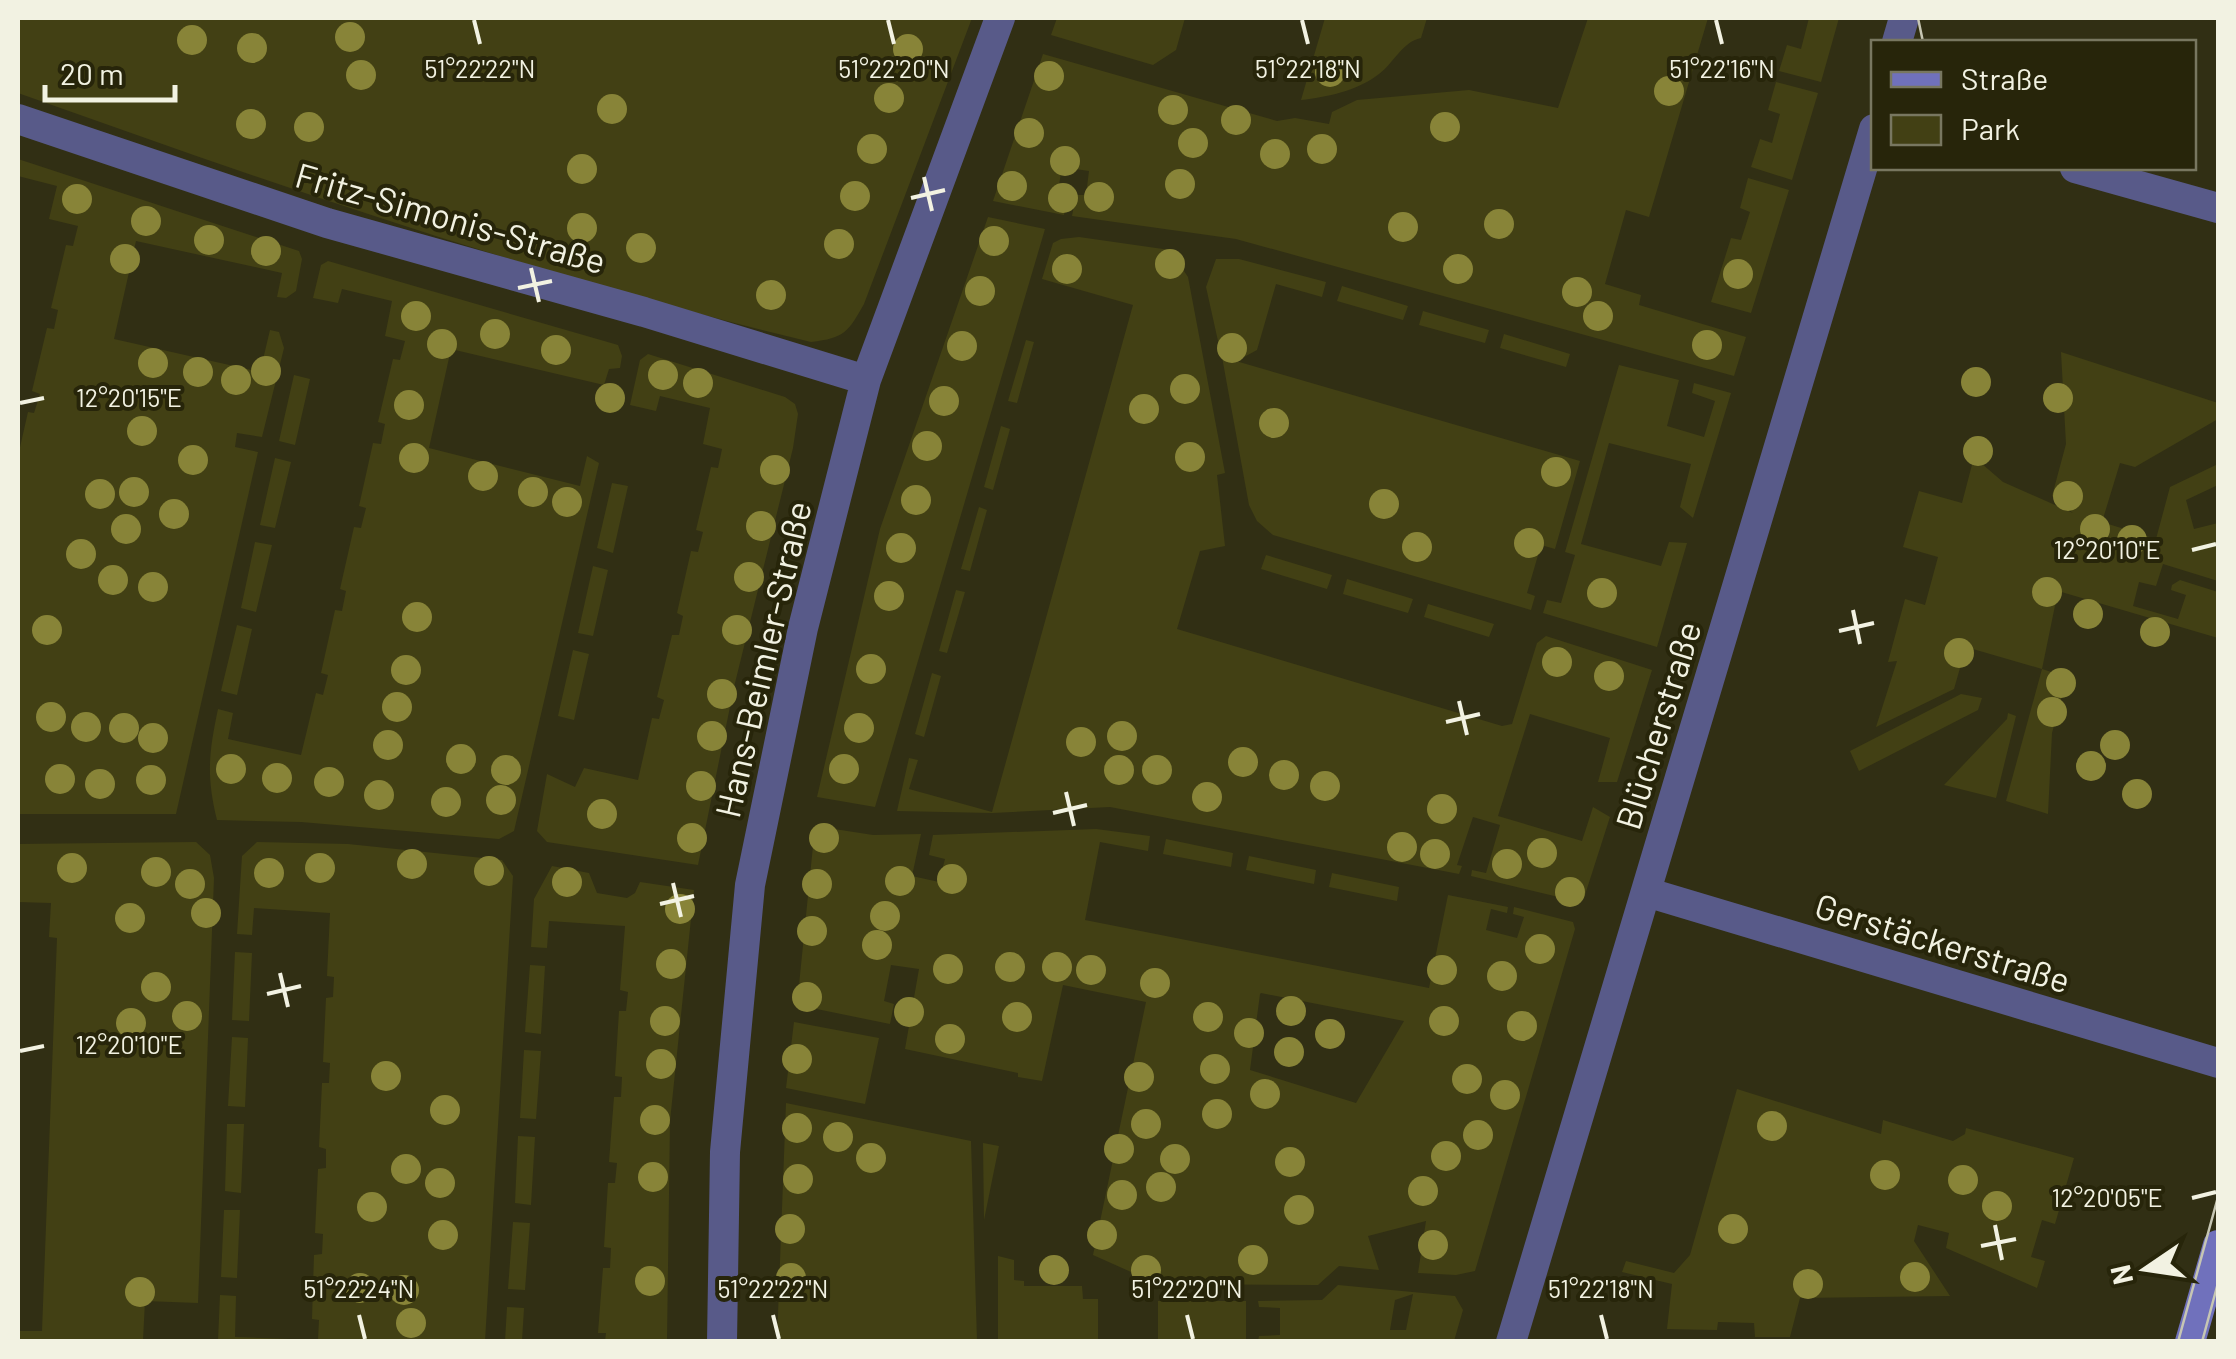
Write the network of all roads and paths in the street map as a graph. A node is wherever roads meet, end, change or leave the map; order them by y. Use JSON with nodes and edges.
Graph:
{"nodes":[{"id":1,"x":1000,"y":18,"type":"edge"},
{"id":2,"x":18,"y":119,"type":"edge"},
{"id":3,"x":1871,"y":139,"type":"edge"},
{"id":4,"x":2082,"y":170,"type":"edge"},
{"id":5,"x":2218,"y":208,"type":"edge"},
{"id":6,"x":866,"y":380,"type":"junction"},
{"id":7,"x":1646,"y":892,"type":"junction"},
{"id":8,"x":2218,"y":1064,"type":"edge"},
{"id":9,"x":2218,"y":1245,"type":"edge"},
{"id":10,"x":722,"y":1342,"type":"edge"},
{"id":11,"x":1512,"y":1342,"type":"edge"},
{"id":12,"x":2190,"y":1342,"type":"edge"}],
"edges":[{"from":1,"to":6,"type":"street","name":"Hans-Beimler-Straße"},
{"from":2,"to":6,"type":"street","name":"Fritz-Simonis-Straße"},
{"from":3,"to":7,"type":"street","name":"Blücherstraße"},
{"from":4,"to":5,"type":"street"},
{"from":6,"to":10,"type":"street","name":"Hans-Beimler-Straße"},
{"from":7,"to":8,"type":"street","name":"Gerstäckerstraße"},
{"from":7,"to":11,"type":"street","name":"Blücherstraße"},
{"from":9,"to":12,"type":"main road"}]}
